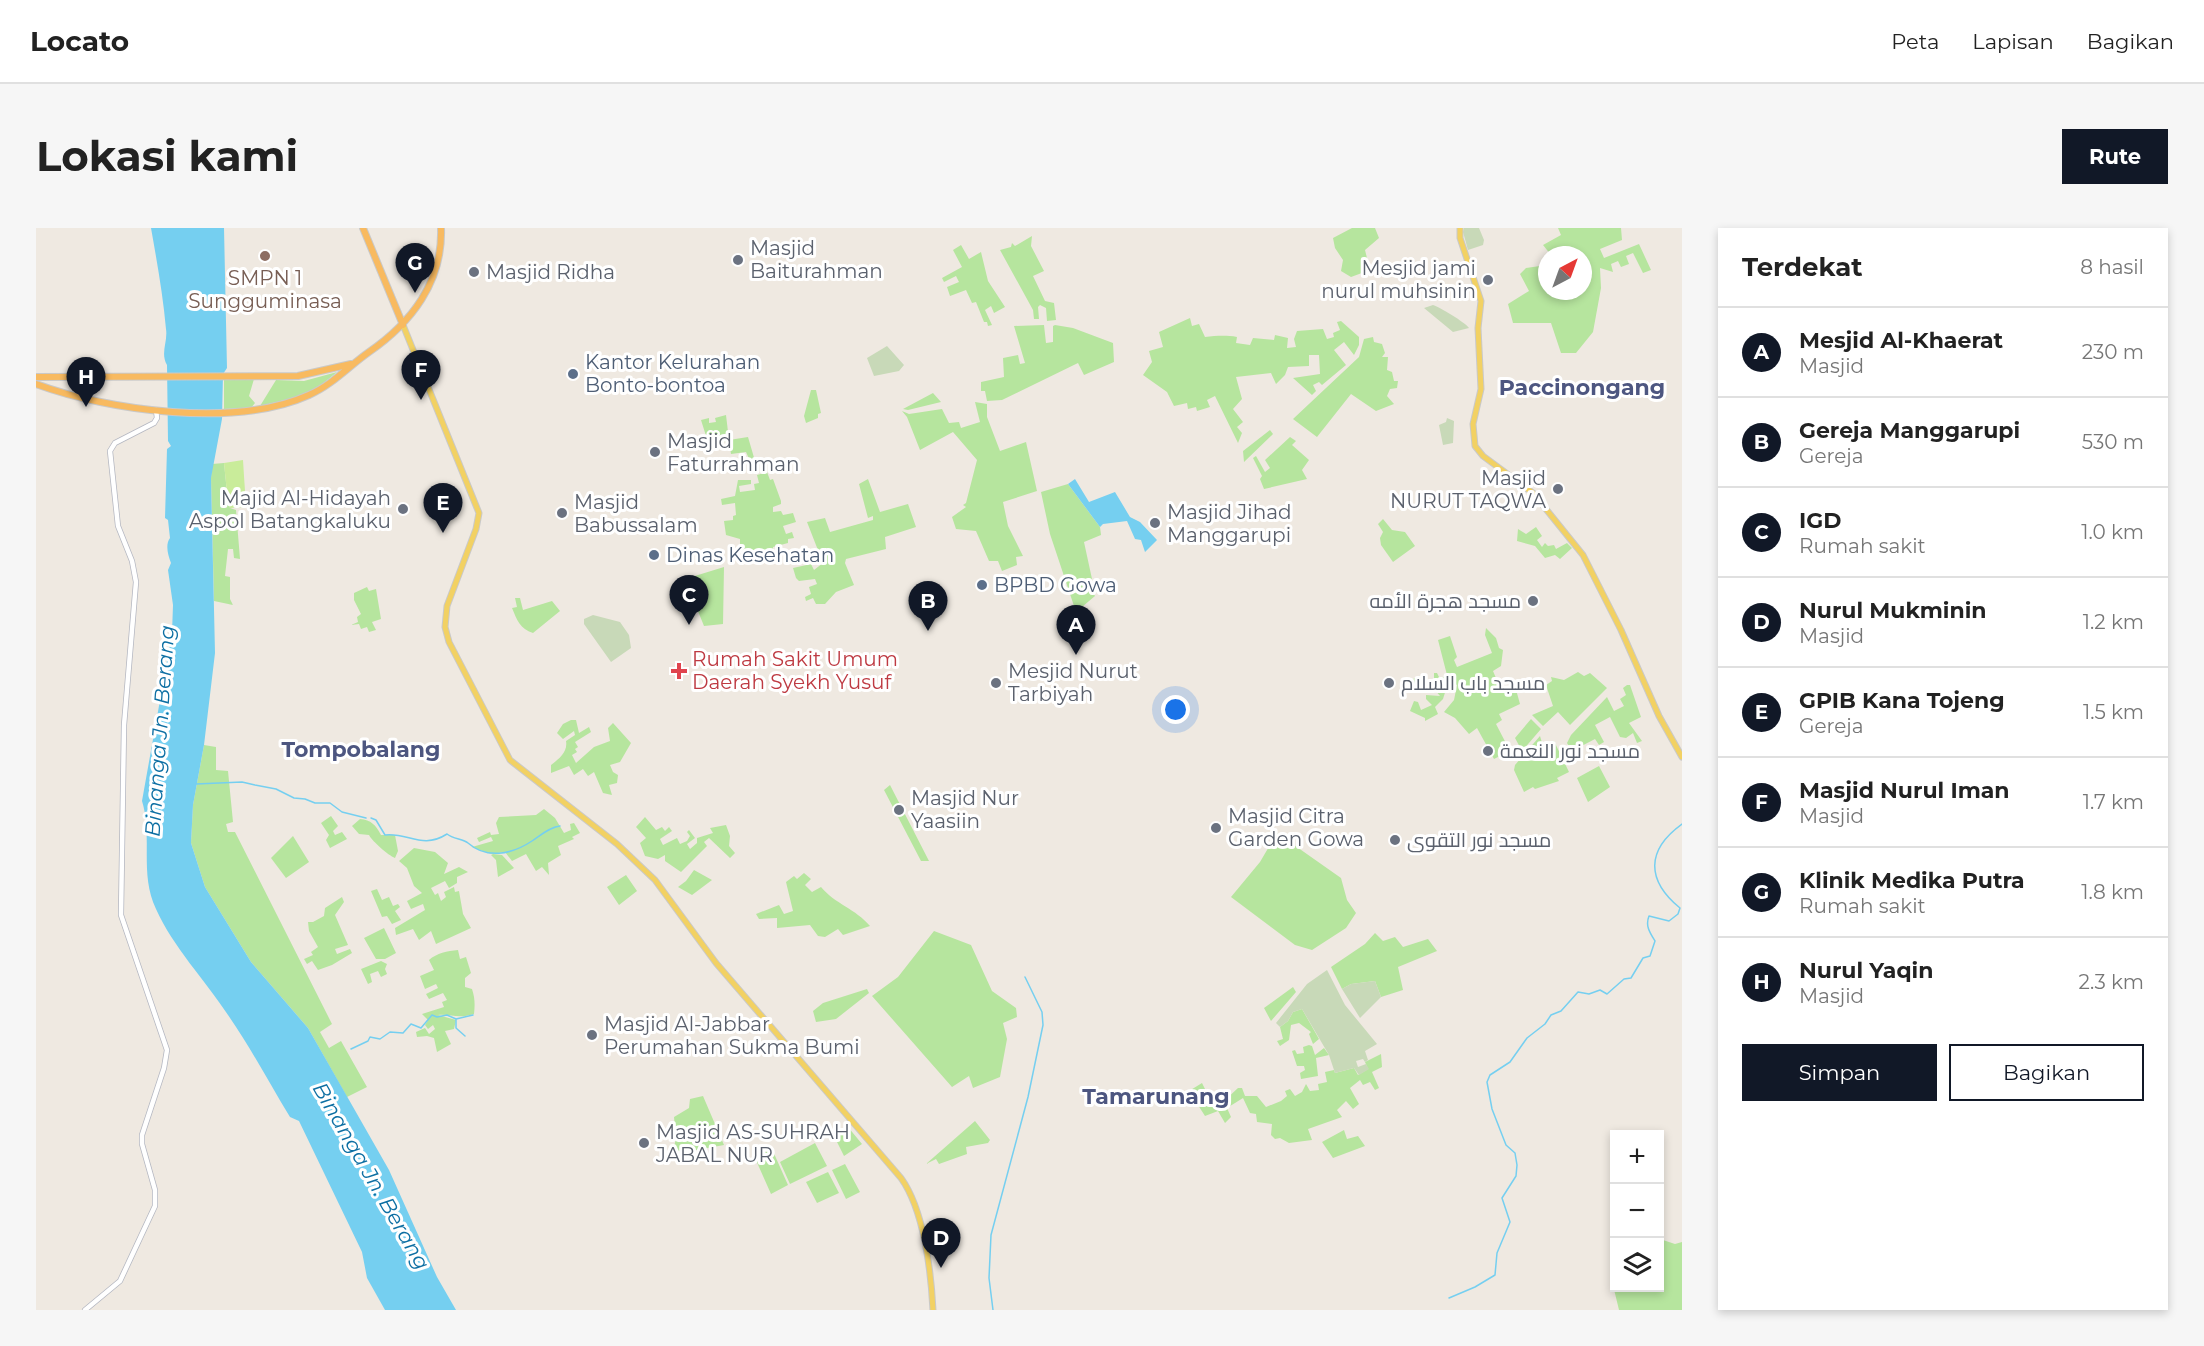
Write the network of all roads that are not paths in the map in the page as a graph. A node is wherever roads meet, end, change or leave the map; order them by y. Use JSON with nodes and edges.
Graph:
{"nodes":[{"id":1,"x":363,"y":228,"type":"edge"},
{"id":2,"x":441,"y":228,"type":"edge"},
{"id":3,"x":1460,"y":228,"type":"edge"},
{"id":4,"x":403,"y":325,"type":"junction"},
{"id":5,"x":351,"y":364,"type":"junction"},
{"id":6,"x":38,"y":377,"type":"edge"},
{"id":7,"x":38,"y":384,"type":"edge"},
{"id":8,"x":157,"y":410,"type":"junction"},
{"id":9,"x":1682,"y":757,"type":"edge"},
{"id":10,"x":85,"y":1310,"type":"edge"},
{"id":11,"x":933,"y":1310,"type":"edge"}],
"edges":[{"from":1,"to":4,"type":"highway"},
{"from":2,"to":4,"type":"highway"},
{"from":3,"to":9,"type":"main road"},
{"from":4,"to":5,"type":"highway"},
{"from":4,"to":11,"type":"main road"},
{"from":5,"to":6,"type":"highway"},
{"from":5,"to":8,"type":"highway"},
{"from":6,"to":7,"type":"highway"},
{"from":7,"to":8,"type":"highway"},
{"from":8,"to":10,"type":"main road"}]}
